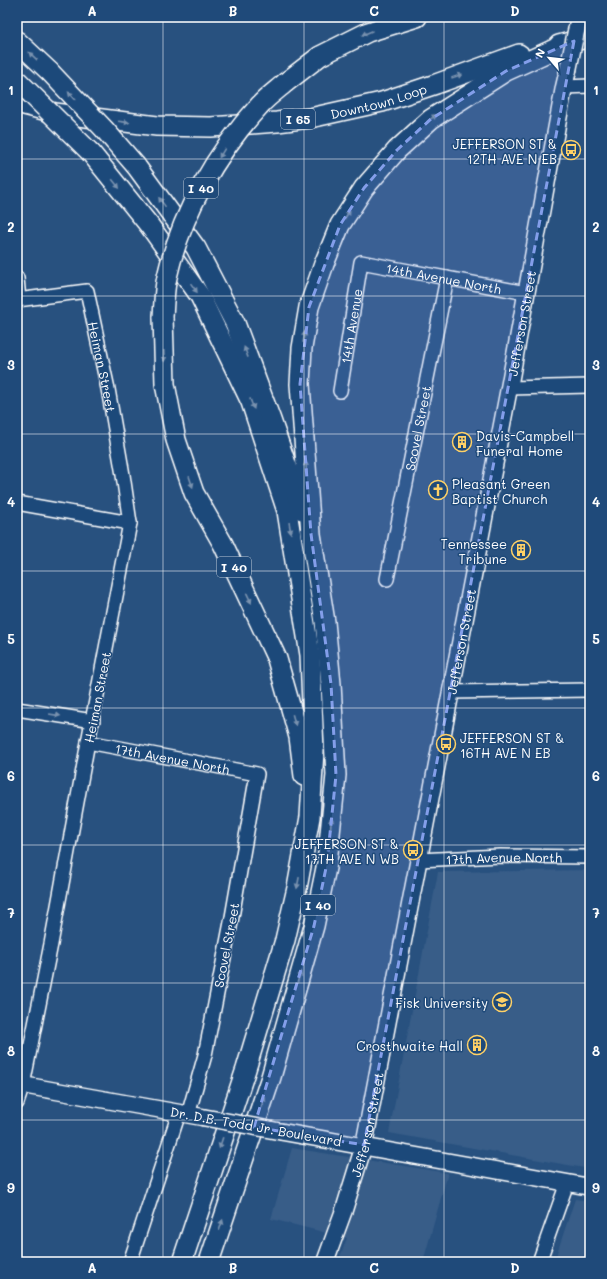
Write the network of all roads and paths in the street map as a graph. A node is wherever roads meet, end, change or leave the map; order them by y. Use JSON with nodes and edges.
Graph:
{"nodes":[{"id":1,"x":417,"y":17,"type":"edge"},
{"id":2,"x":579,"y":17,"type":"edge"},
{"id":3,"x":590,"y":37,"type":"edge"},
{"id":4,"x":17,"y":41,"type":"edge"},
{"id":5,"x":570,"y":42,"type":"junction"},
{"id":6,"x":17,"y":80,"type":"edge"},
{"id":7,"x":590,"y":86,"type":"edge"},
{"id":8,"x":564,"y":87,"type":"junction"},
{"id":9,"x":17,"y":103,"type":"edge"},
{"id":10,"x":362,"y":262,"type":"joint"},
{"id":11,"x":17,"y":278,"type":"edge"},
{"id":12,"x":447,"y":278,"type":"junction"},
{"id":13,"x":526,"y":293,"type":"junction"},
{"id":14,"x":18,"y":300,"type":"edge"},
{"id":15,"x":590,"y":386,"type":"edge"},
{"id":16,"x":509,"y":388,"type":"junction"},
{"id":17,"x":340,"y":391,"type":"dead end"},
{"id":18,"x":17,"y":503,"type":"edge"},
{"id":19,"x":130,"y":523,"type":"junction"},
{"id":20,"x":311,"y":534,"type":"junction"},
{"id":21,"x":387,"y":579,"type":"dead end"},
{"id":22,"x":590,"y":690,"type":"edge"},
{"id":23,"x":451,"y":692,"type":"junction"},
{"id":24,"x":17,"y":709,"type":"edge"},
{"id":25,"x":93,"y":721,"type":"junction"},
{"id":26,"x":88,"y":742,"type":"junction"},
{"id":27,"x":257,"y":774,"type":"joint"},
{"id":28,"x":310,"y":817,"type":"junction"},
{"id":29,"x":590,"y":857,"type":"edge"},
{"id":30,"x":418,"y":860,"type":"junction"},
{"id":31,"x":20,"y":1085,"type":"edge"},
{"id":32,"x":17,"y":1103,"type":"edge"},
{"id":33,"x":190,"y":1115,"type":"junction"},
{"id":34,"x":364,"y":1145,"type":"junction"},
{"id":35,"x":567,"y":1183,"type":"junction"},
{"id":36,"x":590,"y":1187,"type":"edge"},
{"id":37,"x":130,"y":1262,"type":"edge"},
{"id":38,"x":182,"y":1262,"type":"edge"},
{"id":39,"x":209,"y":1262,"type":"edge"},
{"id":40,"x":325,"y":1262,"type":"edge"},
{"id":41,"x":540,"y":1262,"type":"edge"}],
"edges":[{"from":1,"to":28,"type":"highway","number":"I 40","one_way":true,"bridge":true},
{"from":2,"to":8,"type":"main road","name":"Jefferson Street","bridge":true},
{"from":3,"to":5,"type":"highway","name":"Downtown Loop"},
{"from":20,"to":4,"type":"highway","one_way":true,"bridge":true},
{"from":9,"to":5,"type":"highway","name":"Downtown Loop","number":"I 65","one_way":true},
{"from":20,"to":5,"type":"highway","one_way":true},
{"from":6,"to":28,"type":"highway","one_way":true,"bridge":true},
{"from":7,"to":8,"type":"street"},
{"from":8,"to":13,"type":"main road","name":"Jefferson Street"},
{"from":10,"to":12,"type":"street","name":"14th Avenue North"},
{"from":10,"to":17,"type":"street","name":"14th Avenue"},
{"from":11,"to":14,"type":"street"},
{"from":12,"to":13,"type":"street","name":"14th Avenue North"},
{"from":12,"to":21,"type":"street","name":"Scovel Street"},
{"from":13,"to":16,"type":"main road","name":"Jefferson Street"},
{"from":14,"to":19,"type":"street","name":"Heiman Street"},
{"from":15,"to":16,"type":"street"},
{"from":16,"to":23,"type":"main road","name":"Jefferson Street"},
{"from":18,"to":19,"type":"street"},
{"from":19,"to":25,"type":"street","name":"Heiman Street"},
{"from":39,"to":20,"type":"highway","number":"I 40","one_way":true},
{"from":22,"to":23,"type":"street"},
{"from":23,"to":30,"type":"main road","name":"Jefferson Street"},
{"from":24,"to":25,"type":"street","one_way":true},
{"from":25,"to":26,"type":"street","name":"Heiman Street"},
{"from":26,"to":27,"type":"street","name":"17th Avenue North"},
{"from":26,"to":31,"type":"street","name":"Heiman Street"},
{"from":27,"to":33,"type":"street","name":"Scovel Street"},
{"from":28,"to":38,"type":"highway","number":"I 40","one_way":true},
{"from":29,"to":30,"type":"street","name":"17th Avenue North"},
{"from":30,"to":34,"type":"main road","name":"Jefferson Street"},
{"from":31,"to":32,"type":"street","name":"Heiman Street"},
{"from":31,"to":33,"type":"main road","name":"Dr. D.B. Todd Jr. Boulevard"},
{"from":33,"to":34,"type":"main road","name":"Dr. D.B. Todd Jr. Boulevard","bridge":true},
{"from":33,"to":37,"type":"street","name":"Scovel Street"},
{"from":34,"to":35,"type":"main road","name":"Dr. D.B. Todd Jr. Boulevard"},
{"from":34,"to":40,"type":"main road","name":"Jefferson Street"},
{"from":35,"to":36,"type":"main road","name":"Dr. D.B. Todd Jr. Boulevard"},
{"from":35,"to":41,"type":"street"}]}
